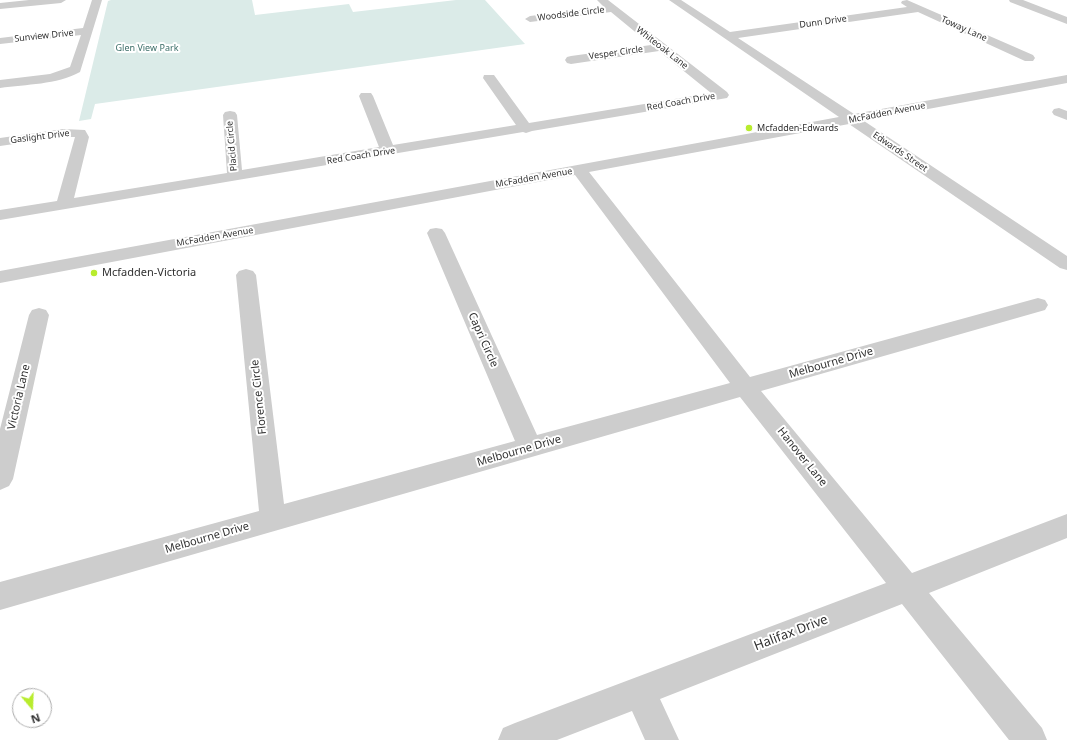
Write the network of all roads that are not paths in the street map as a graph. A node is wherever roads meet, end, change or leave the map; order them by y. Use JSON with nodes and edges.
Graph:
{"nodes":[{"id":1,"x":61,"y":0,"type":"edge"},
{"id":2,"x":97,"y":0,"type":"edge"},
{"id":3,"x":602,"y":0,"type":"edge"},
{"id":4,"x":674,"y":0,"type":"edge"},
{"id":5,"x":900,"y":0,"type":"edge"},
{"id":6,"x":1014,"y":0,"type":"edge"},
{"id":7,"x":0,"y":6,"type":"edge"},
{"id":8,"x":919,"y":8,"type":"junction"},
{"id":9,"x":613,"y":9,"type":"junction"},
{"id":10,"x":530,"y":19,"type":"dead end"},
{"id":11,"x":1067,"y":21,"type":"edge"},
{"id":12,"x":88,"y":31,"type":"junction"},
{"id":13,"x":728,"y":36,"type":"junction"},
{"id":14,"x":0,"y":41,"type":"edge"},
{"id":15,"x":661,"y":47,"type":"junction"},
{"id":16,"x":1028,"y":58,"type":"dead end"},
{"id":17,"x":571,"y":60,"type":"dead end"},
{"id":18,"x":489,"y":78,"type":"dead end"},
{"id":19,"x":1067,"y":79,"type":"edge"},
{"id":20,"x":0,"y":84,"type":"edge"},
{"id":21,"x":722,"y":95,"type":"joint"},
{"id":22,"x":366,"y":96,"type":"dead end"},
{"id":23,"x":230,"y":115,"type":"dead end"},
{"id":24,"x":851,"y":120,"type":"junction"},
{"id":25,"x":526,"y":129,"type":"junction"},
{"id":26,"x":0,"y":142,"type":"edge"},
{"id":27,"x":388,"y":151,"type":"junction"},
{"id":28,"x":579,"y":170,"type":"junction"},
{"id":29,"x":235,"y":176,"type":"junction"},
{"id":30,"x":64,"y":204,"type":"junction"},
{"id":31,"x":0,"y":215,"type":"edge"},
{"id":32,"x":436,"y":233,"type":"dead end"},
{"id":33,"x":1067,"y":264,"type":"edge"},
{"id":34,"x":246,"y":275,"type":"dead end"},
{"id":35,"x":0,"y":277,"type":"edge"},
{"id":36,"x":1038,"y":305,"type":"dead end"},
{"id":37,"x":39,"y":316,"type":"dead end"},
{"id":38,"x":745,"y":387,"type":"junction"},
{"id":39,"x":530,"y":447,"type":"junction"},
{"id":40,"x":0,"y":479,"type":"edge"},
{"id":41,"x":273,"y":520,"type":"junction"},
{"id":42,"x":1067,"y":526,"type":"edge"},
{"id":43,"x":908,"y":588,"type":"junction"},
{"id":44,"x":0,"y":596,"type":"edge"},
{"id":45,"x":640,"y":692,"type":"junction"},
{"id":46,"x":515,"y":740,"type":"edge"},
{"id":47,"x":662,"y":740,"type":"edge"},
{"id":48,"x":1030,"y":740,"type":"edge"}],
"edges":[{"from":1,"to":7,"type":"street"},
{"from":2,"to":12,"type":"street"},
{"from":3,"to":9,"type":"street","name":"Whiteoak Lane"},
{"from":4,"to":13,"type":"street","name":"Edwards Street"},
{"from":5,"to":8,"type":"street","name":"Toway Lane"},
{"from":6,"to":11,"type":"street"},
{"from":8,"to":13,"type":"street","name":"Dunn Drive"},
{"from":8,"to":16,"type":"street","name":"Toway Lane"},
{"from":9,"to":10,"type":"street","name":"Woodside Circle"},
{"from":9,"to":15,"type":"street","name":"Whiteoak Lane"},
{"from":12,"to":14,"type":"street","name":"Sunview Drive"},
{"from":12,"to":20,"type":"street"},
{"from":13,"to":24,"type":"street","name":"Edwards Street"},
{"from":15,"to":17,"type":"street","name":"Vesper Circle"},
{"from":15,"to":21,"type":"street","name":"Whiteoak Lane"},
{"from":18,"to":25,"type":"street"},
{"from":19,"to":24,"type":"street","name":"McFadden Avenue"},
{"from":21,"to":25,"type":"street","name":"Red Coach Drive"},
{"from":22,"to":27,"type":"street"},
{"from":23,"to":29,"type":"street","name":"Placid Circle"},
{"from":24,"to":28,"type":"street","name":"McFadden Avenue"},
{"from":24,"to":33,"type":"street","name":"Edwards Street"},
{"from":25,"to":27,"type":"street","name":"Red Coach Drive"},
{"from":26,"to":30,"type":"street","name":"Gaslight Drive"},
{"from":27,"to":29,"type":"street","name":"Red Coach Drive"},
{"from":28,"to":35,"type":"street","name":"McFadden Avenue"},
{"from":28,"to":38,"type":"street","name":"Hanover Lane"},
{"from":29,"to":30,"type":"street","name":"Red Coach Drive"},
{"from":30,"to":31,"type":"street","name":"Red Coach Drive"},
{"from":32,"to":39,"type":"street","name":"Capri Circle"},
{"from":34,"to":41,"type":"street","name":"Florence Circle"},
{"from":36,"to":38,"type":"street","name":"Melbourne Drive"},
{"from":37,"to":40,"type":"street","name":"Victoria Lane"},
{"from":38,"to":39,"type":"street","name":"Melbourne Drive"},
{"from":38,"to":43,"type":"street","name":"Hanover Lane"},
{"from":39,"to":41,"type":"street","name":"Melbourne Drive"},
{"from":41,"to":44,"type":"street","name":"Melbourne Drive"},
{"from":42,"to":43,"type":"street","name":"Halifax Drive"},
{"from":43,"to":45,"type":"street","name":"Halifax Drive"},
{"from":43,"to":48,"type":"street","name":"Hanover Lane"},
{"from":45,"to":46,"type":"street","name":"Halifax Drive"},
{"from":45,"to":47,"type":"street"}]}
